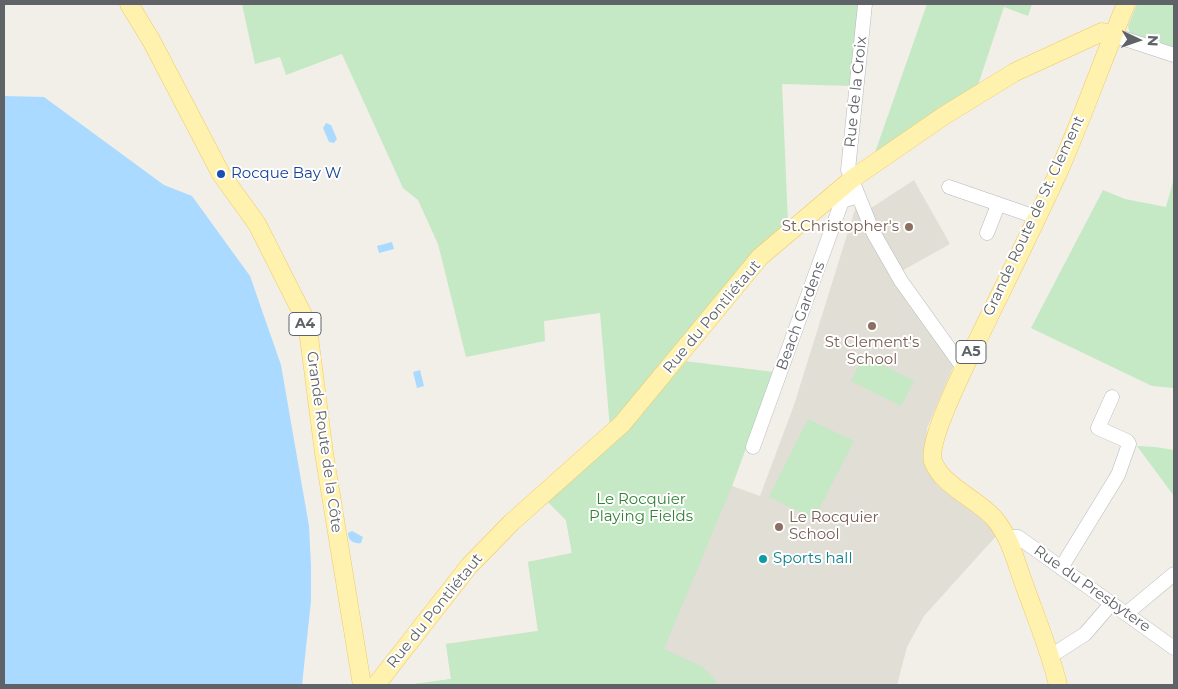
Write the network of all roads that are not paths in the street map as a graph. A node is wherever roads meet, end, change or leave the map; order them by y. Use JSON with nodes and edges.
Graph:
{"nodes":[{"id":1,"x":129,"y":4,"type":"edge"},
{"id":2,"x":865,"y":4,"type":"edge"},
{"id":3,"x":1126,"y":4,"type":"edge"},
{"id":4,"x":1113,"y":35,"type":"junction"},
{"id":5,"x":1174,"y":55,"type":"edge"},
{"id":6,"x":852,"y":179,"type":"junction"},
{"id":7,"x":949,"y":187,"type":"dead end"},
{"id":8,"x":858,"y":196,"type":"junction"},
{"id":9,"x":998,"y":205,"type":"junction"},
{"id":10,"x":1036,"y":217,"type":"junction"},
{"id":11,"x":987,"y":233,"type":"dead end"},
{"id":12,"x":964,"y":368,"type":"junction"},
{"id":13,"x":1112,"y":397,"type":"dead end"},
{"id":14,"x":753,"y":446,"type":"dead end"},
{"id":15,"x":1007,"y":537,"type":"junction"},
{"id":16,"x":1061,"y":568,"type":"junction"},
{"id":17,"x":1174,"y":574,"type":"edge"},
{"id":18,"x":1111,"y":604,"type":"junction"},
{"id":19,"x":1127,"y":614,"type":"junction"},
{"id":20,"x":1174,"y":648,"type":"edge"},
{"id":21,"x":1051,"y":656,"type":"junction"},
{"id":22,"x":362,"y":685,"type":"edge"},
{"id":23,"x":376,"y":685,"type":"edge"},
{"id":24,"x":1058,"y":685,"type":"edge"}],
"edges":[{"from":1,"to":22,"type":"main road","name":"Grande Route de la Côte","number":"A4"},
{"from":2,"to":6,"type":"street","name":"Rue de la Croix"},
{"from":3,"to":4,"type":"main road","name":"Grande Route de St. Clement","number":"A5"},
{"from":4,"to":5,"type":"street"},
{"from":4,"to":6,"type":"main road","name":"Rue du Pontliétaut"},
{"from":4,"to":10,"type":"main road","name":"Grande Route de St. Clement","number":"A5"},
{"from":6,"to":8,"type":"street","name":"Rue de la Croix"},
{"from":6,"to":23,"type":"main road","name":"Rue du Pontliétaut"},
{"from":7,"to":9,"type":"street"},
{"from":8,"to":12,"type":"street","name":"Rue de la Croix"},
{"from":8,"to":14,"type":"street","name":"Beach Gardens"},
{"from":9,"to":10,"type":"street"},
{"from":9,"to":11,"type":"street"},
{"from":10,"to":12,"type":"main road","name":"Grande Route de St. Clement","number":"A5"},
{"from":12,"to":15,"type":"main road","name":"Grande Route de St. Clement","number":"A5"},
{"from":13,"to":16,"type":"street"},
{"from":15,"to":16,"type":"street","name":"Rue du Presbytere"},
{"from":15,"to":21,"type":"main road","name":"Grande Route de St. Clement","number":"A5"},
{"from":16,"to":18,"type":"street","name":"Rue du Presbytere"},
{"from":17,"to":19,"type":"street"},
{"from":18,"to":19,"type":"street","name":"Rue du Presbytere"},
{"from":18,"to":21,"type":"street"},
{"from":19,"to":20,"type":"street","name":"Rue du Presbytere"},
{"from":21,"to":24,"type":"main road","name":"Grande Route de St. Clement","number":"A5"}]}
